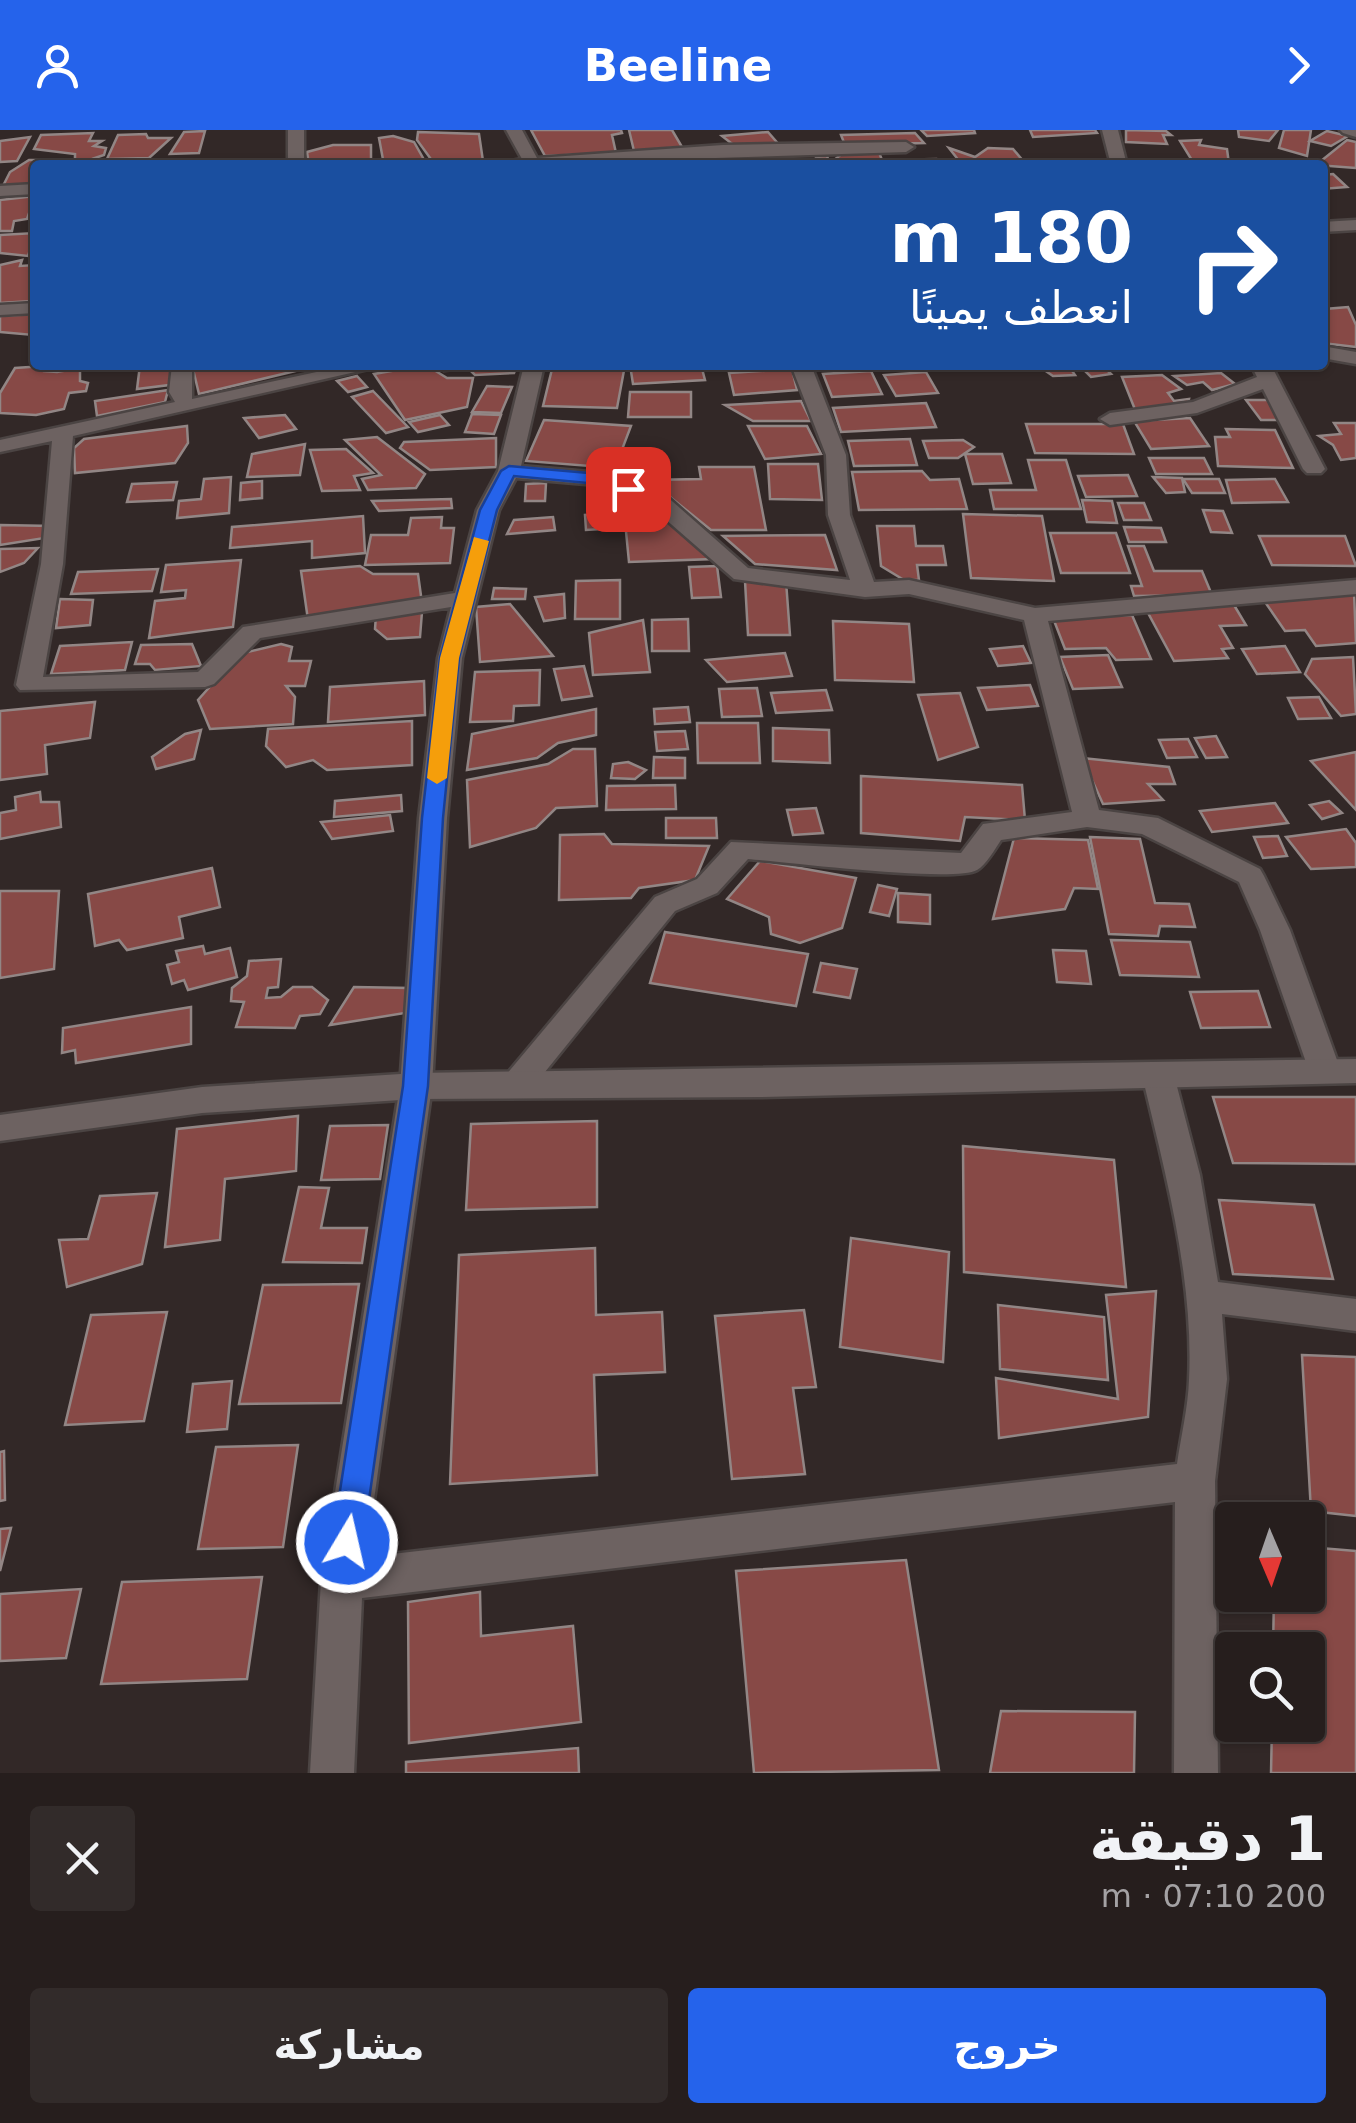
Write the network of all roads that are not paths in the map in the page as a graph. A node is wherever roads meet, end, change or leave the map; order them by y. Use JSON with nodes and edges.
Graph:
{"nodes":[{"id":1,"x":296,"y":130,"type":"edge"},
{"id":2,"x":514,"y":130,"type":"edge"},
{"id":3,"x":716,"y":130,"type":"edge"},
{"id":4,"x":1110,"y":130,"type":"edge"},
{"id":5,"x":1348,"y":130,"type":"edge"},
{"id":6,"x":1356,"y":132,"type":"edge"},
{"id":7,"x":906,"y":146,"type":"dead end"},
{"id":8,"x":725,"y":156,"type":"edge"},
{"id":9,"x":296,"y":160,"type":"edge"},
{"id":10,"x":531,"y":160,"type":"edge"},
{"id":11,"x":629,"y":160,"type":"edge"},
{"id":12,"x":1118,"y":160,"type":"edge"},
{"id":13,"x":30,"y":189,"type":"edge"},
{"id":14,"x":0,"y":191,"type":"edge"},
{"id":15,"x":1356,"y":225,"type":"edge"},
{"id":16,"x":1328,"y":227,"type":"edge"},
{"id":17,"x":30,"y":308,"type":"edge"},
{"id":18,"x":0,"y":310,"type":"edge"},
{"id":19,"x":1328,"y":353,"type":"edge"},
{"id":20,"x":1356,"y":358,"type":"edge"},
{"id":21,"x":181,"y":370,"type":"edge"},
{"id":22,"x":354,"y":370,"type":"edge"},
{"id":23,"x":533,"y":370,"type":"edge"},
{"id":24,"x":803,"y":370,"type":"edge"},
{"id":25,"x":1264,"y":372,"type":"edge"},
{"id":26,"x":187,"y":407,"type":"junction"},
{"id":27,"x":1110,"y":419,"type":"dead end"},
{"id":28,"x":63,"y":433,"type":"junction"},
{"id":29,"x":0,"y":446,"type":"edge"},
{"id":30,"x":1314,"y":469,"type":"dead end"},
{"id":31,"x":509,"y":471,"type":"junction"},
{"id":32,"x":1356,"y":587,"type":"edge"},
{"id":33,"x":865,"y":590,"type":"junction"},
{"id":34,"x":465,"y":598,"type":"junction"},
{"id":35,"x":1035,"y":615,"type":"junction"},
{"id":36,"x":0,"y":685,"type":"edge"},
{"id":37,"x":29,"y":685,"type":"junction"},
{"id":38,"x":1087,"y":818,"type":"junction"},
{"id":39,"x":1340,"y":1071,"type":"edge"},
{"id":40,"x":1158,"y":1075,"type":"junction"},
{"id":41,"x":517,"y":1084,"type":"junction"},
{"id":42,"x":416,"y":1086,"type":"junction"},
{"id":43,"x":0,"y":1128,"type":"edge"},
{"id":44,"x":1202,"y":1296,"type":"junction"},
{"id":45,"x":1356,"y":1315,"type":"edge"},
{"id":46,"x":1195,"y":1481,"type":"junction"},
{"id":47,"x":342,"y":1580,"type":"junction"},
{"id":48,"x":332,"y":1773,"type":"edge"},
{"id":49,"x":1196,"y":1773,"type":"edge"}],
"edges":[{"from":1,"to":9,"type":"street"},
{"from":2,"to":10,"type":"street"},
{"from":3,"to":8,"type":"street"},
{"from":4,"to":12,"type":"street"},
{"from":5,"to":6,"type":"street"},
{"from":7,"to":8,"type":"street"},
{"from":8,"to":11,"type":"street"},
{"from":13,"to":14,"type":"street"},
{"from":15,"to":16,"type":"street"},
{"from":17,"to":18,"type":"street"},
{"from":19,"to":20,"type":"street"},
{"from":21,"to":26,"type":"street"},
{"from":22,"to":26,"type":"street"},
{"from":23,"to":31,"type":"street"},
{"from":24,"to":33,"type":"street"},
{"from":25,"to":27,"type":"street"},
{"from":25,"to":30,"type":"street"},
{"from":26,"to":28,"type":"street"},
{"from":28,"to":29,"type":"street"},
{"from":28,"to":37,"type":"street"},
{"from":31,"to":33,"type":"street"},
{"from":31,"to":34,"type":"street"},
{"from":32,"to":35,"type":"street"},
{"from":33,"to":35,"type":"street"},
{"from":34,"to":37,"type":"street"},
{"from":34,"to":42,"type":"street"},
{"from":35,"to":38,"type":"street"},
{"from":36,"to":37,"type":"street"},
{"from":38,"to":39,"type":"street"},
{"from":38,"to":41,"type":"street"},
{"from":39,"to":40,"type":"street"},
{"from":40,"to":41,"type":"street"},
{"from":40,"to":44,"type":"street"},
{"from":41,"to":42,"type":"street"},
{"from":42,"to":43,"type":"street"},
{"from":42,"to":47,"type":"street"},
{"from":44,"to":45,"type":"street"},
{"from":44,"to":46,"type":"street"},
{"from":46,"to":47,"type":"street"},
{"from":46,"to":49,"type":"street"},
{"from":47,"to":48,"type":"street"}]}
